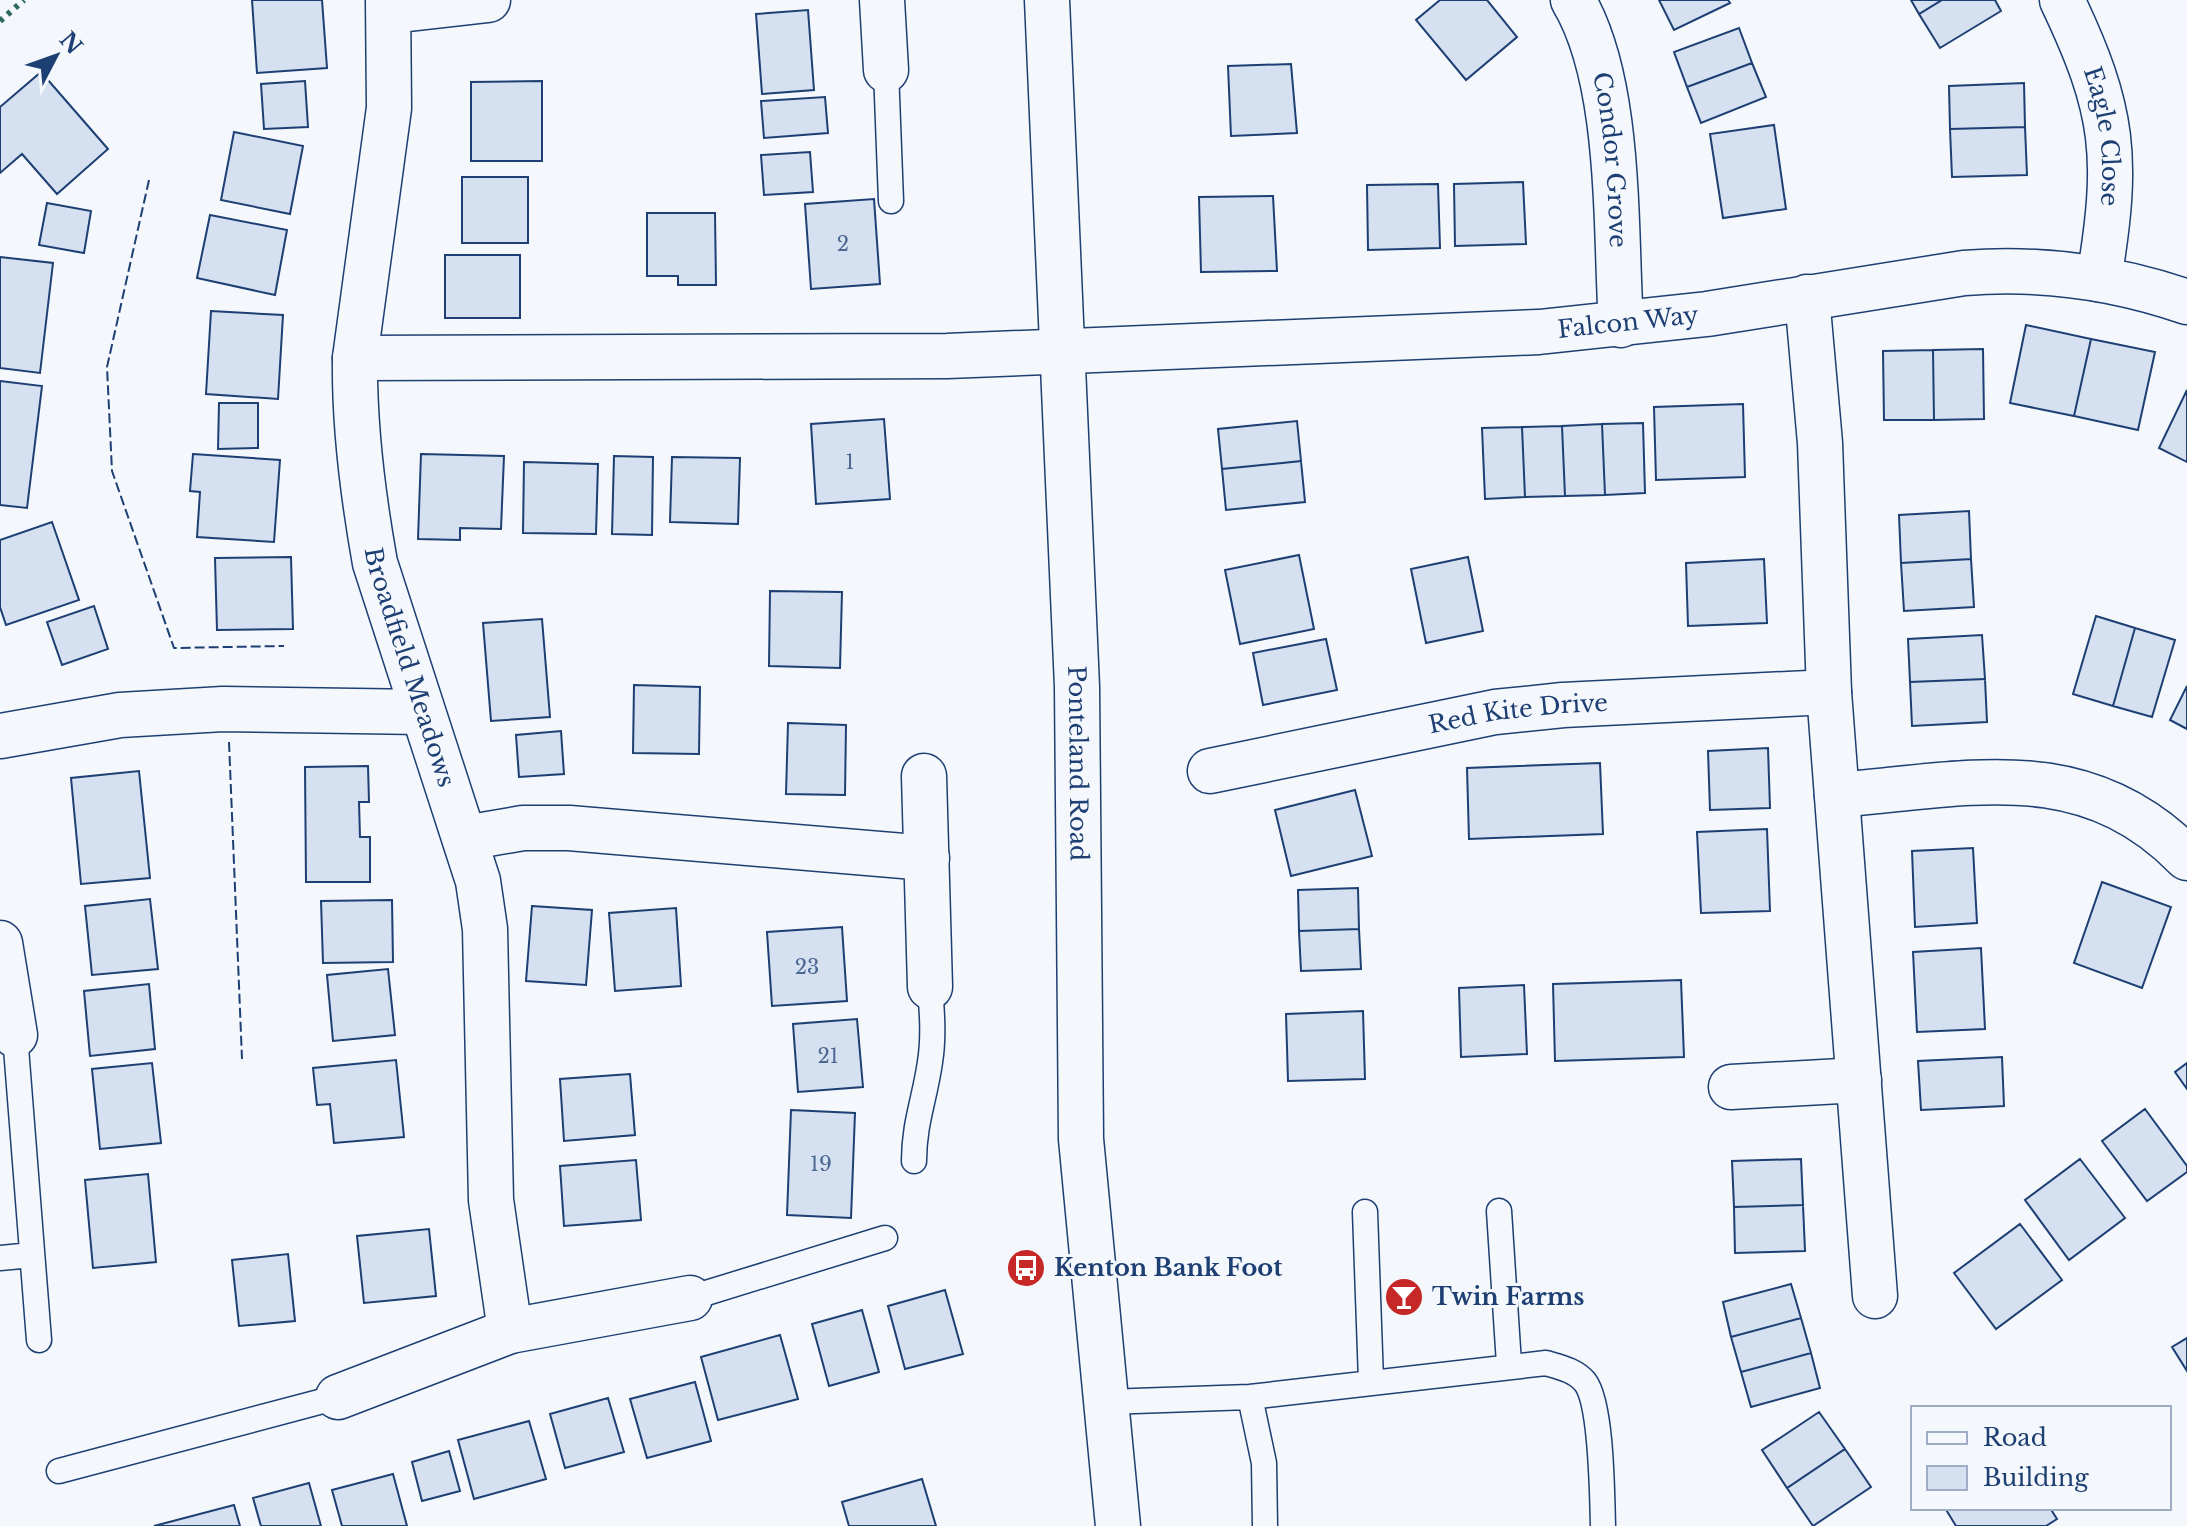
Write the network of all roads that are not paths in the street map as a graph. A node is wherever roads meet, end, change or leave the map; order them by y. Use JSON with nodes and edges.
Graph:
{"nodes":[{"id":1,"x":488,"y":0,"type":"edge"},
{"id":2,"x":882,"y":0,"type":"edge"},
{"id":3,"x":1047,"y":0,"type":"edge"},
{"id":4,"x":1573,"y":0,"type":"edge"},
{"id":5,"x":2062,"y":0,"type":"edge"},
{"id":6,"x":389,"y":5,"type":"edge"},
{"id":7,"x":886,"y":70,"type":"joint"},
{"id":8,"x":891,"y":201,"type":"dead end"},
{"id":9,"x":2099,"y":279,"type":"junction"},
{"id":10,"x":1807,"y":297,"type":"junction"},
{"id":11,"x":2187,"y":302,"type":"edge"},
{"id":12,"x":1621,"y":325,"type":"junction"},
{"id":13,"x":1063,"y":351,"type":"junction"},
{"id":14,"x":355,"y":358,"type":"junction"},
{"id":15,"x":1829,"y":692,"type":"junction"},
{"id":16,"x":422,"y":712,"type":"junction"},
{"id":17,"x":0,"y":736,"type":"edge"},
{"id":18,"x":1210,"y":771,"type":"dead end"},
{"id":19,"x":924,"y":776,"type":"dead end"},
{"id":20,"x":1837,"y":795,"type":"junction"},
{"id":21,"x":465,"y":838,"type":"junction"},
{"id":22,"x":927,"y":858,"type":"junction"},
{"id":23,"x":2187,"y":858,"type":"edge"},
{"id":24,"x":0,"y":943,"type":"edge"},
{"id":25,"x":930,"y":987,"type":"joint"},
{"id":26,"x":15,"y":1035,"type":"joint"},
{"id":27,"x":1859,"y":1080,"type":"junction"},
{"id":28,"x":1731,"y":1087,"type":"dead end"},
{"id":29,"x":914,"y":1161,"type":"dead end"},
{"id":30,"x":1499,"y":1211,"type":"dead end"},
{"id":31,"x":1365,"y":1212,"type":"dead end"},
{"id":32,"x":885,"y":1238,"type":"dead end"},
{"id":33,"x":32,"y":1255,"type":"junction"},
{"id":34,"x":0,"y":1258,"type":"edge"},
{"id":35,"x":1875,"y":1296,"type":"dead end"},
{"id":36,"x":690,"y":1298,"type":"joint"},
{"id":37,"x":510,"y":1331,"type":"junction"},
{"id":38,"x":39,"y":1340,"type":"dead end"},
{"id":39,"x":1509,"y":1364,"type":"junction"},
{"id":40,"x":1371,"y":1381,"type":"junction"},
{"id":41,"x":338,"y":1397,"type":"joint"},
{"id":42,"x":1250,"y":1397,"type":"junction"},
{"id":43,"x":1106,"y":1402,"type":"junction"},
{"id":44,"x":59,"y":1471,"type":"dead end"},
{"id":45,"x":1118,"y":1526,"type":"edge"},
{"id":46,"x":1265,"y":1526,"type":"edge"},
{"id":47,"x":1603,"y":1526,"type":"edge"}],
"edges":[{"from":1,"to":6,"type":"street"},
{"from":2,"to":7,"type":"street"},
{"from":3,"to":13,"type":"street","name":"Ponteland Road"},
{"from":4,"to":12,"type":"street","name":"Condor Grove"},
{"from":5,"to":9,"type":"street","name":"Eagle Close"},
{"from":6,"to":14,"type":"street","name":"Broadfield Meadows"},
{"from":7,"to":8,"type":"lane"},
{"from":9,"to":10,"type":"street","name":"Falcon Way"},
{"from":9,"to":11,"type":"street","name":"Falcon Way"},
{"from":10,"to":12,"type":"street","name":"Falcon Way"},
{"from":10,"to":15,"type":"street"},
{"from":12,"to":13,"type":"street","name":"Falcon Way"},
{"from":13,"to":14,"type":"street","name":"Falcon Way"},
{"from":13,"to":43,"type":"street","name":"Ponteland Road"},
{"from":14,"to":16,"type":"street","name":"Broadfield Meadows"},
{"from":15,"to":18,"type":"street","name":"Red Kite Drive"},
{"from":15,"to":20,"type":"street"},
{"from":16,"to":17,"type":"street"},
{"from":16,"to":21,"type":"street","name":"Broadfield Meadows"},
{"from":19,"to":22,"type":"street"},
{"from":20,"to":23,"type":"street"},
{"from":20,"to":27,"type":"street"},
{"from":21,"to":22,"type":"street"},
{"from":21,"to":37,"type":"street","name":"Broadfield Meadows"},
{"from":22,"to":25,"type":"street"},
{"from":24,"to":26,"type":"street"},
{"from":25,"to":29,"type":"lane"},
{"from":26,"to":33,"type":"lane"},
{"from":27,"to":28,"type":"street"},
{"from":27,"to":35,"type":"street"},
{"from":30,"to":39,"type":"lane"},
{"from":31,"to":40,"type":"lane"},
{"from":32,"to":36,"type":"lane"},
{"from":33,"to":34,"type":"lane"},
{"from":33,"to":38,"type":"lane"},
{"from":36,"to":37,"type":"street"},
{"from":37,"to":41,"type":"street"},
{"from":39,"to":40,"type":"lane"},
{"from":39,"to":47,"type":"lane"},
{"from":40,"to":42,"type":"lane"},
{"from":41,"to":44,"type":"lane"},
{"from":42,"to":43,"type":"lane"},
{"from":42,"to":46,"type":"lane"},
{"from":43,"to":45,"type":"street","name":"Ponteland Road"}]}
